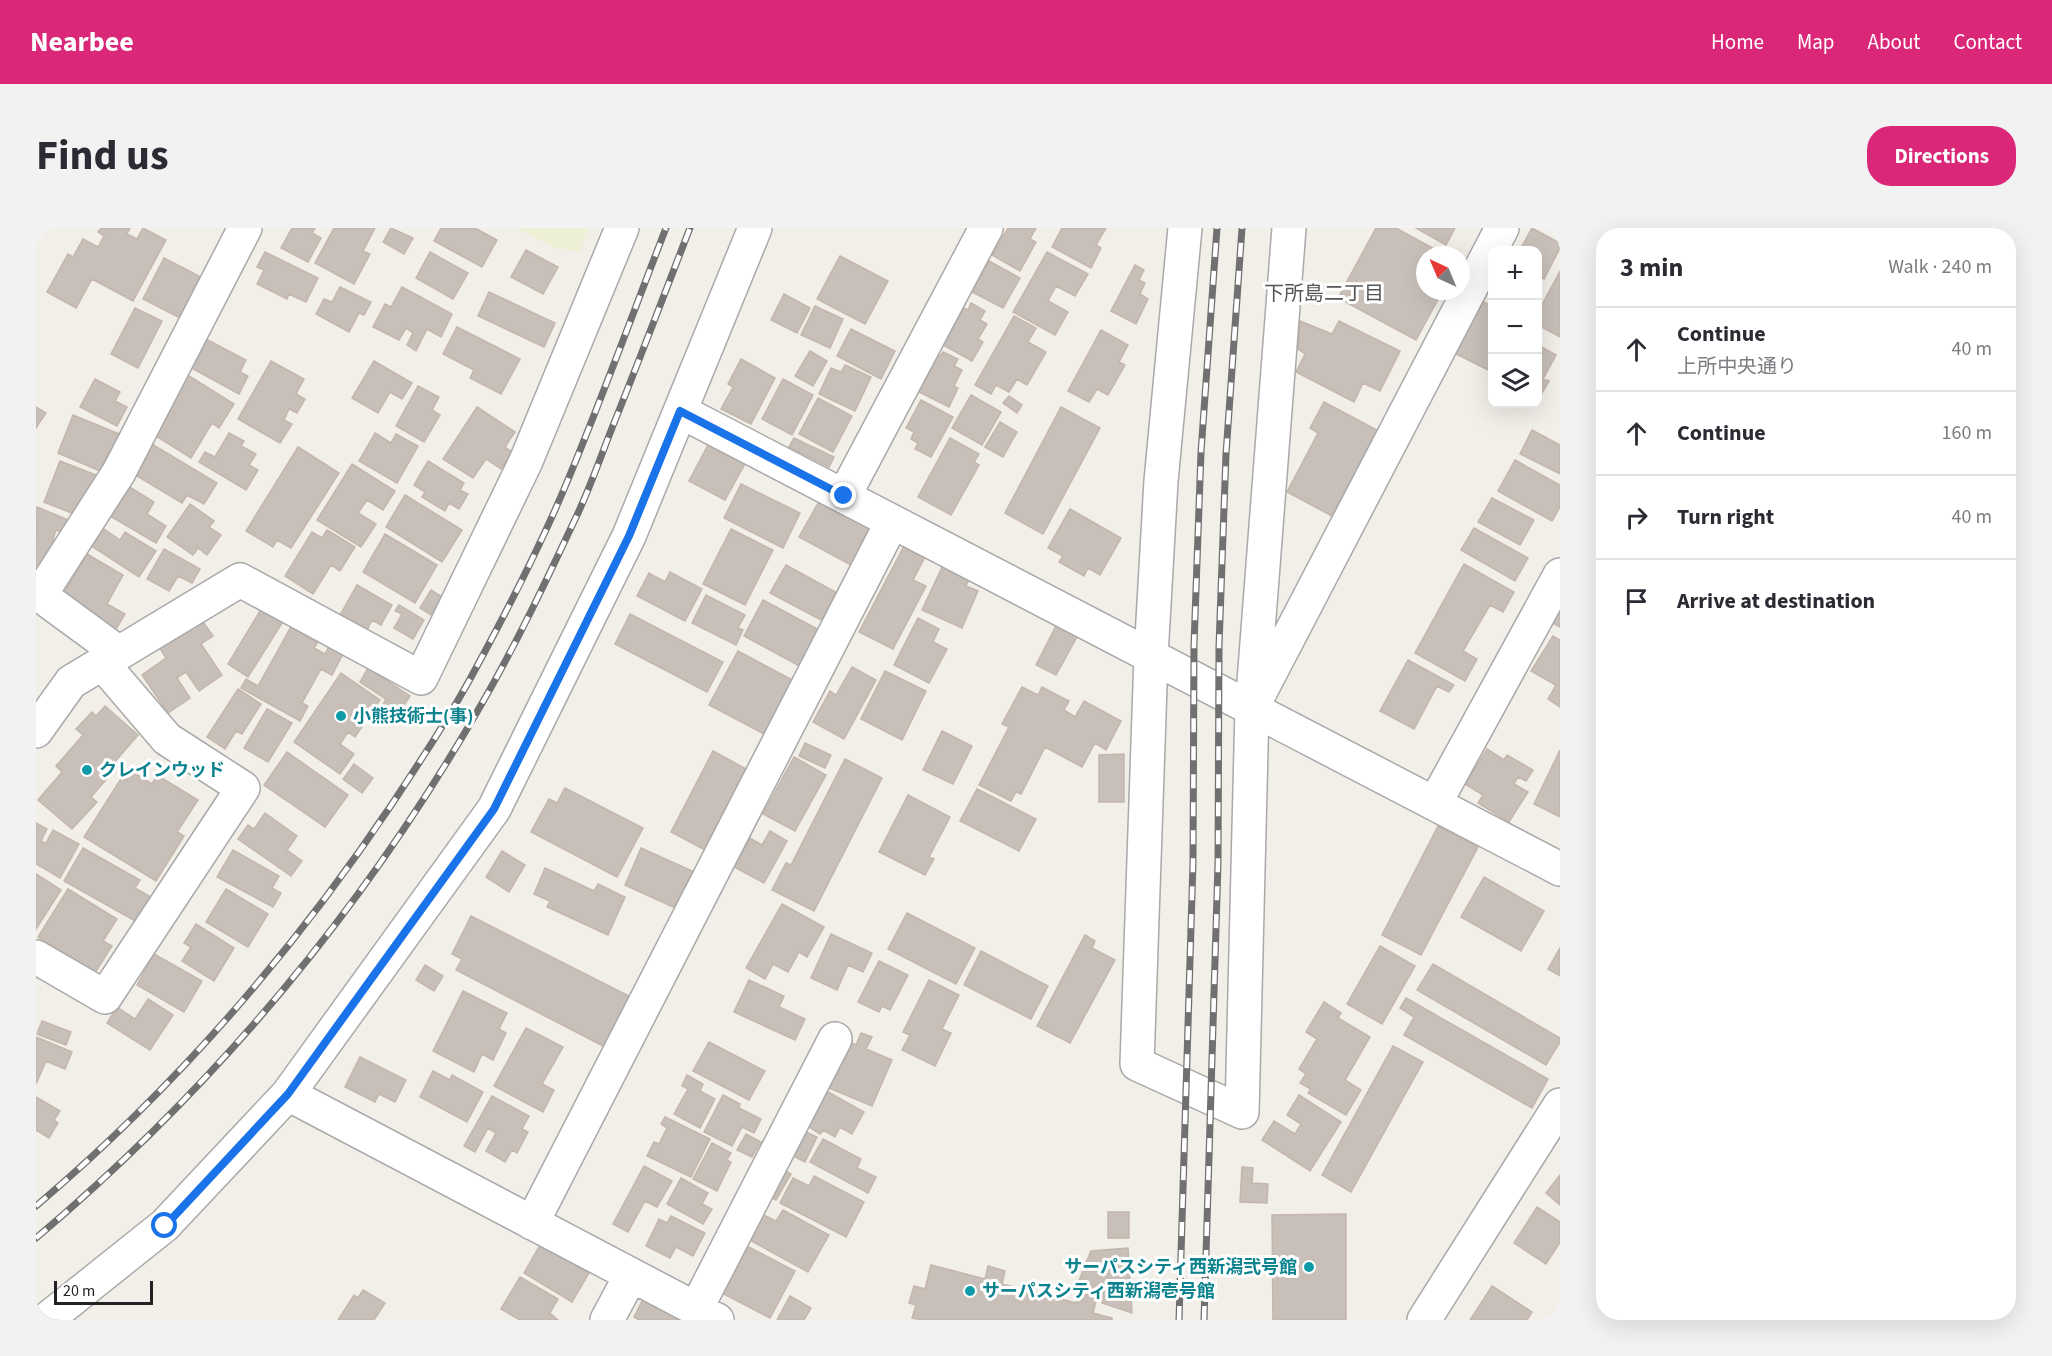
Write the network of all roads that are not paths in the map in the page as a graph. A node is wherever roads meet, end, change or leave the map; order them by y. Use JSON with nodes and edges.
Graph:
{"nodes":[{"id":1,"x":245,"y":228,"type":"edge"},
{"id":2,"x":622,"y":228,"type":"edge"},
{"id":3,"x":755,"y":228,"type":"edge"},
{"id":4,"x":986,"y":228,"type":"edge"},
{"id":5,"x":1185,"y":228,"type":"edge"},
{"id":6,"x":1289,"y":228,"type":"edge"},
{"id":7,"x":1502,"y":228,"type":"edge"},
{"id":8,"x":680,"y":411,"type":"junction"},
{"id":9,"x":844,"y":496,"type":"junction"},
{"id":10,"x":892,"y":522,"type":"junction"},
{"id":11,"x":1560,"y":575,"type":"edge"},
{"id":12,"x":1151,"y":656,"type":"junction"},
{"id":13,"x":110,"y":658,"type":"junction"},
{"id":14,"x":1252,"y":708,"type":"junction"},
{"id":15,"x":36,"y":731,"type":"edge"},
{"id":16,"x":1435,"y":803,"type":"junction"},
{"id":17,"x":1560,"y":868,"type":"edge"},
{"id":18,"x":36,"y":957,"type":"edge"},
{"id":19,"x":835,"y":1039,"type":"dead end"},
{"id":20,"x":288,"y":1094,"type":"junction"},
{"id":21,"x":1560,"y":1105,"type":"edge"},
{"id":22,"x":532,"y":1223,"type":"junction"},
{"id":23,"x":631,"y":1275,"type":"junction"},
{"id":24,"x":706,"y":1314,"type":"edge"},
{"id":25,"x":46,"y":1320,"type":"edge"},
{"id":26,"x":607,"y":1320,"type":"edge"},
{"id":27,"x":1424,"y":1320,"type":"edge"}],
"edges":[{"from":1,"to":13,"type":"street"},
{"from":2,"to":13,"type":"street"},
{"from":3,"to":8,"type":"street"},
{"from":4,"to":9,"type":"street"},
{"from":5,"to":12,"type":"street"},
{"from":6,"to":14,"type":"street"},
{"from":7,"to":14,"type":"street"},
{"from":8,"to":9,"type":"street"},
{"from":8,"to":20,"type":"street"},
{"from":9,"to":10,"type":"street"},
{"from":10,"to":12,"type":"street"},
{"from":10,"to":22,"type":"street"},
{"from":11,"to":16,"type":"street"},
{"from":12,"to":14,"type":"street"},
{"from":12,"to":14,"type":"street"},
{"from":13,"to":15,"type":"street"},
{"from":13,"to":18,"type":"street"},
{"from":14,"to":16,"type":"street"},
{"from":16,"to":17,"type":"street"},
{"from":19,"to":24,"type":"street"},
{"from":20,"to":22,"type":"street"},
{"from":20,"to":25,"type":"street"},
{"from":21,"to":27,"type":"street"},
{"from":22,"to":23,"type":"street"},
{"from":23,"to":24,"type":"street"},
{"from":23,"to":26,"type":"street"}]}
